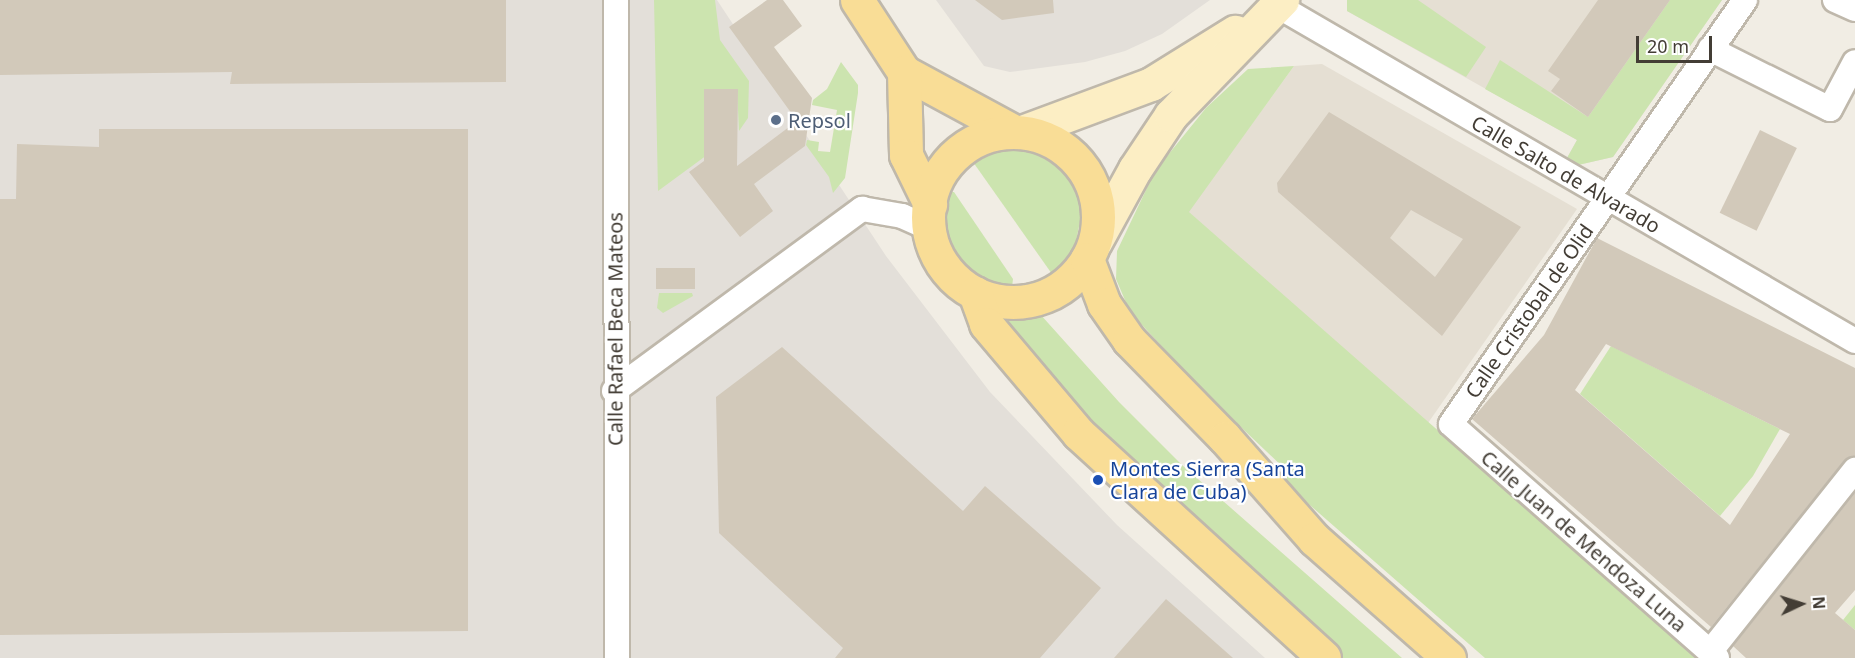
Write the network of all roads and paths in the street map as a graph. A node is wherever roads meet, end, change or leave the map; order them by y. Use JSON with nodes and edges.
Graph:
{"nodes":[{"id":1,"x":616,"y":0,"type":"edge"},
{"id":2,"x":857,"y":0,"type":"edge"},
{"id":3,"x":1745,"y":0,"type":"edge"},
{"id":4,"x":1835,"y":0,"type":"edge"},
{"id":5,"x":1280,"y":3,"type":"edge"},
{"id":6,"x":1855,"y":9,"type":"edge"},
{"id":7,"x":1710,"y":49,"type":"junction"},
{"id":8,"x":1855,"y":62,"type":"edge"},
{"id":9,"x":904,"y":72,"type":"junction"},
{"id":10,"x":1018,"y":132,"type":"junction"},
{"id":11,"x":1607,"y":198,"type":"junction"},
{"id":12,"x":930,"y":216,"type":"junction"},
{"id":13,"x":1091,"y":250,"type":"junction"},
{"id":14,"x":975,"y":293,"type":"junction"},
{"id":15,"x":1855,"y":340,"type":"edge"},
{"id":16,"x":614,"y":391,"type":"junction"},
{"id":17,"x":1451,"y":424,"type":"joint"},
{"id":18,"x":1855,"y":470,"type":"edge"},
{"id":19,"x":1714,"y":655,"type":"edge"},
{"id":20,"x":617,"y":658,"type":"edge"},
{"id":21,"x":1324,"y":658,"type":"edge"},
{"id":22,"x":1449,"y":658,"type":"edge"}],
"edges":[{"from":1,"to":16,"type":"street","name":"Calle Rafael Beca Mateos"},
{"from":2,"to":9,"type":"main road"},
{"from":3,"to":7,"type":"street","name":"Calle Cristobal de Olid"},
{"from":4,"to":6,"type":"street"},
{"from":5,"to":10,"type":"street"},
{"from":5,"to":11,"type":"street","name":"Calle Salto de Alvarado"},
{"from":5,"to":13,"type":"street"},
{"from":7,"to":8,"type":"street"},
{"from":7,"to":11,"type":"street","name":"Calle Cristobal de Olid"},
{"from":9,"to":10,"type":"main road"},
{"from":9,"to":12,"type":"main road"},
{"from":10,"to":12,"type":"main road"},
{"from":10,"to":13,"type":"main road"},
{"from":11,"to":15,"type":"street","name":"Calle Salto de Alvarado"},
{"from":11,"to":17,"type":"street","name":"Calle Cristobal de Olid"},
{"from":12,"to":14,"type":"main road"},
{"from":12,"to":16,"type":"street"},
{"from":13,"to":14,"type":"main road"},
{"from":13,"to":22,"type":"main road"},
{"from":14,"to":21,"type":"main road"},
{"from":16,"to":20,"type":"street","name":"Calle Rafael Beca Mateos"},
{"from":17,"to":19,"type":"street","name":"Calle Juan de Mendoza Luna"},
{"from":18,"to":19,"type":"street"}]}
